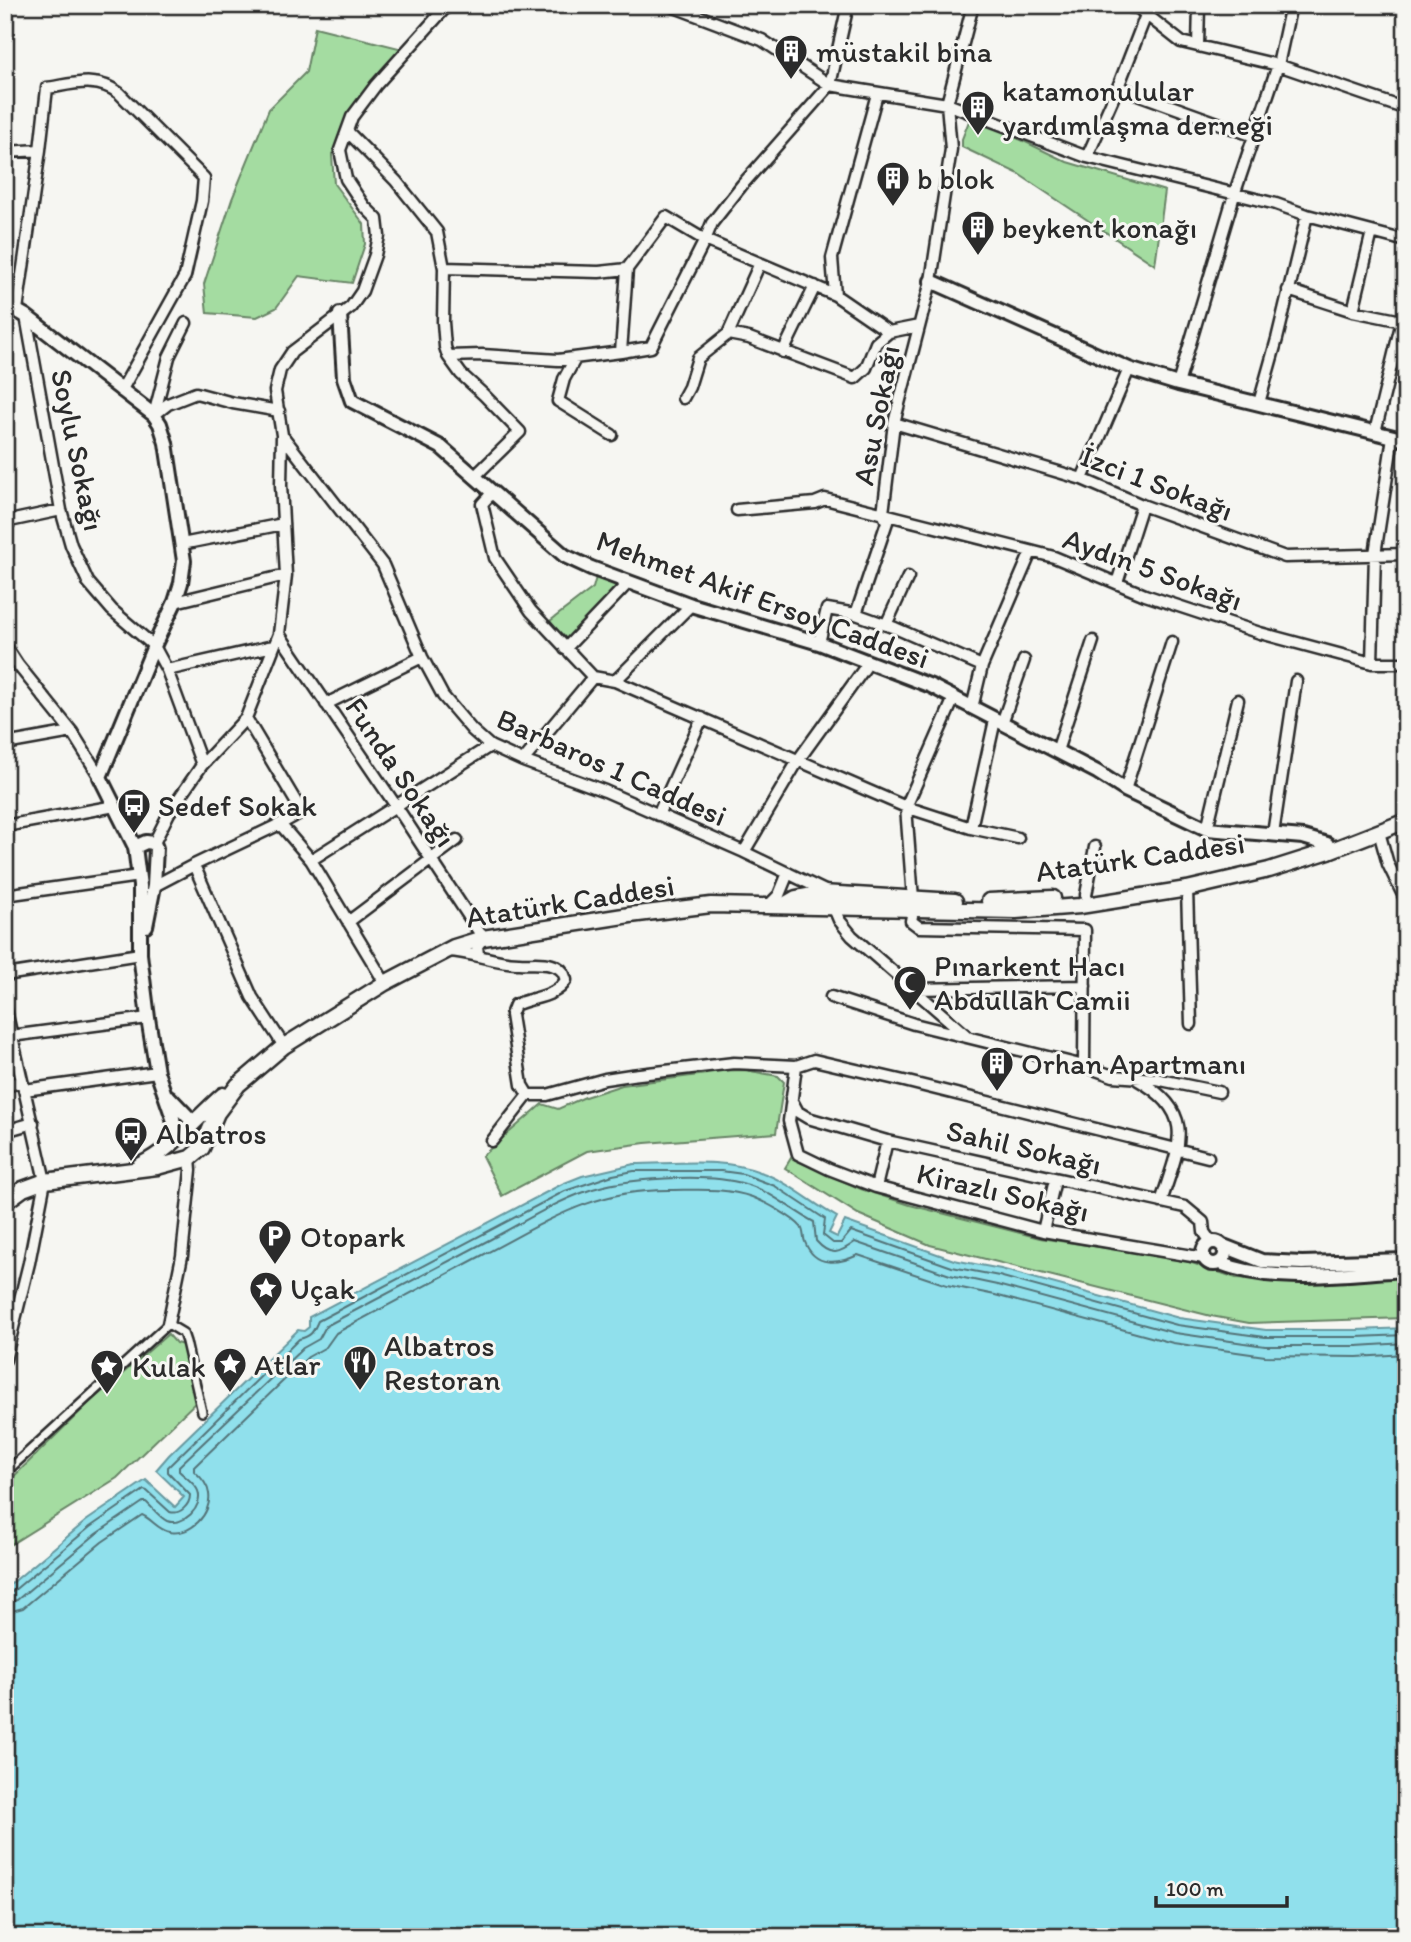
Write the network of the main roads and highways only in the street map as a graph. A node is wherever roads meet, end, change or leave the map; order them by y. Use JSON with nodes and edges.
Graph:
{"nodes":[{"id":1,"x":1406,"y":812,"type":"edge"},
{"id":2,"x":1406,"y":821,"type":"edge"},
{"id":3,"x":1321,"y":850,"type":"junction"},
{"id":4,"x":913,"y":904,"type":"junction"},
{"id":5,"x":238,"y":1085,"type":"junction"},
{"id":6,"x":193,"y":1122,"type":"junction"},
{"id":7,"x":176,"y":1139,"type":"junction"},
{"id":8,"x":206,"y":1139,"type":"junction"},
{"id":9,"x":190,"y":1158,"type":"junction"},
{"id":10,"x":132,"y":1168,"type":"junction"},
{"id":11,"x":5,"y":1202,"type":"edge"}],
"edges":[{"from":1,"to":3,"type":"main road","name":"Atatürk Caddesi"},
{"from":2,"to":3,"type":"main road","name":"Atatürk Caddesi"},
{"from":3,"to":4,"type":"main road","name":"Atatürk Caddesi"},
{"from":3,"to":4,"type":"main road","name":"Atatürk Caddesi"},
{"from":4,"to":5,"type":"main road","name":"Atatürk Caddesi"},
{"from":5,"to":6,"type":"main road"},
{"from":5,"to":8,"type":"main road"},
{"from":6,"to":7,"type":"main road"},
{"from":6,"to":8,"type":"main road"},
{"from":7,"to":9,"type":"main road"},
{"from":7,"to":10,"type":"main road"},
{"from":8,"to":9,"type":"main road"},
{"from":9,"to":10,"type":"main road"},
{"from":10,"to":11,"type":"main road"}]}
